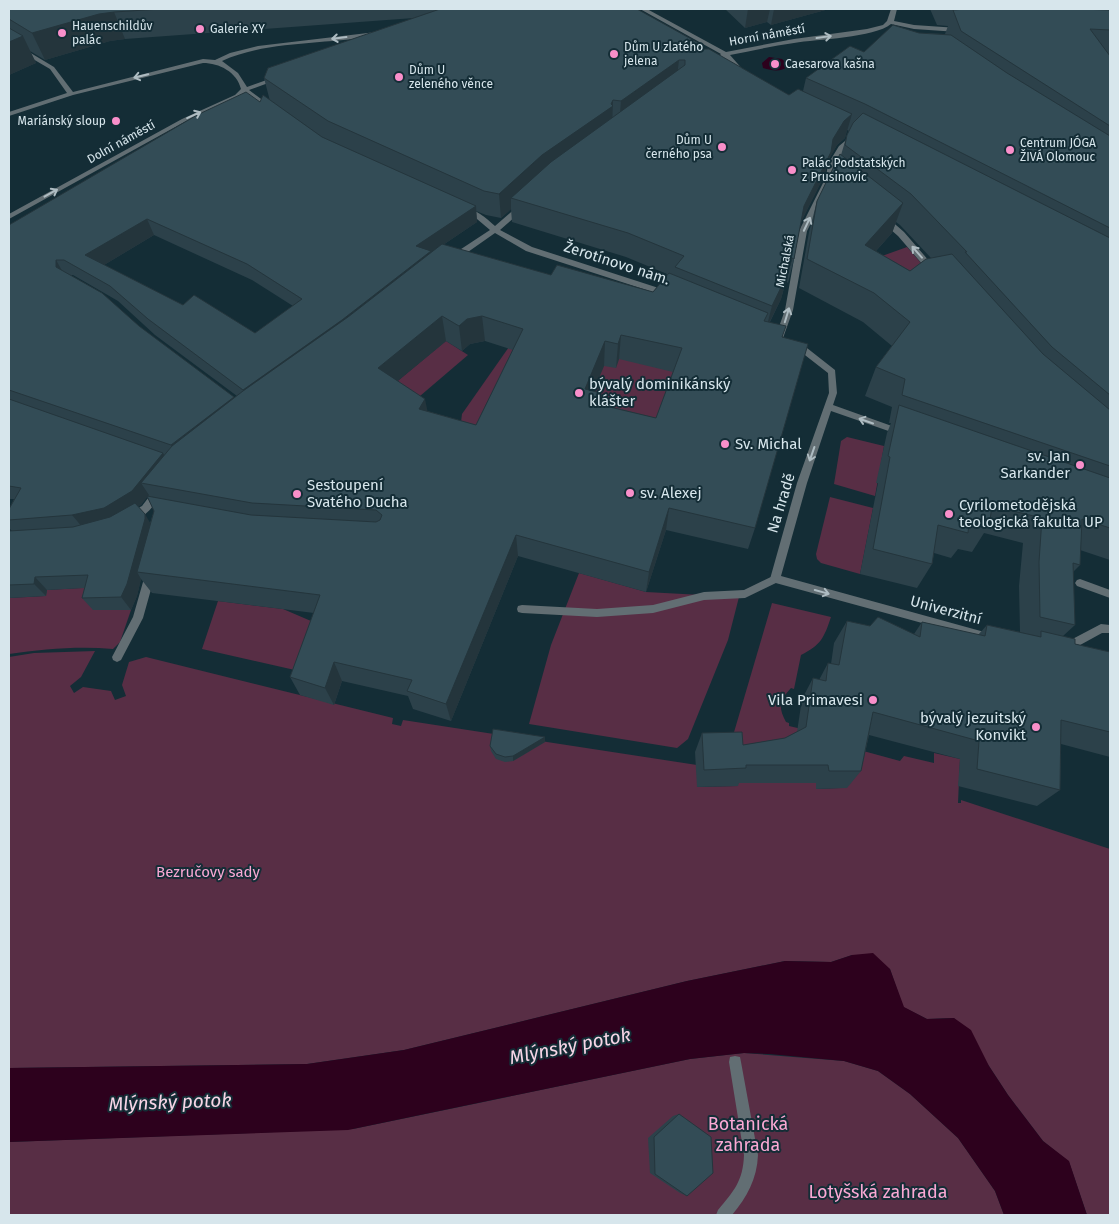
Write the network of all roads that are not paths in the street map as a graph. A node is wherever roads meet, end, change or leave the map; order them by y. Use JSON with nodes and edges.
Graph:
{"nodes":[{"id":1,"x":644,"y":9,"type":"edge"},
{"id":2,"x":894,"y":9,"type":"edge"},
{"id":3,"x":890,"y":22,"type":"junction"},
{"id":4,"x":964,"y":30,"type":"edge"},
{"id":5,"x":386,"y":32,"type":"edge"},
{"id":6,"x":903,"y":32,"type":"edge"},
{"id":7,"x":9,"y":42,"type":"edge"},
{"id":8,"x":725,"y":54,"type":"junction"},
{"id":9,"x":215,"y":62,"type":"junction"},
{"id":10,"x":710,"y":65,"type":"edge"},
{"id":11,"x":281,"y":77,"type":"edge"},
{"id":12,"x":750,"y":78,"type":"edge"},
{"id":13,"x":244,"y":90,"type":"junction"},
{"id":14,"x":71,"y":94,"type":"junction"},
{"id":15,"x":277,"y":112,"type":"edge"},
{"id":16,"x":9,"y":114,"type":"edge"},
{"id":17,"x":861,"y":142,"type":"edge"},
{"id":18,"x":527,"y":202,"type":"edge"},
{"id":19,"x":454,"y":205,"type":"edge"},
{"id":20,"x":880,"y":216,"type":"edge"},
{"id":21,"x":9,"y":217,"type":"edge"},
{"id":22,"x":495,"y":230,"type":"junction"},
{"id":23,"x":450,"y":260,"type":"edge"},
{"id":24,"x":939,"y":277,"type":"edge"},
{"id":25,"x":676,"y":297,"type":"edge"},
{"id":26,"x":770,"y":337,"type":"edge"},
{"id":27,"x":778,"y":341,"type":"junction"},
{"id":28,"x":828,"y":407,"type":"junction"},
{"id":29,"x":911,"y":436,"type":"edge"},
{"id":30,"x":162,"y":488,"type":"edge"},
{"id":31,"x":123,"y":522,"type":"edge"},
{"id":32,"x":154,"y":560,"type":"edge"},
{"id":33,"x":775,"y":579,"type":"junction"},
{"id":34,"x":1080,"y":583,"type":"edge"},
{"id":35,"x":1110,"y":594,"type":"edge"},
{"id":36,"x":522,"y":609,"type":"dead end"},
{"id":37,"x":1110,"y":629,"type":"edge"},
{"id":38,"x":995,"y":639,"type":"edge"},
{"id":39,"x":117,"y":657,"type":"dead end"},
{"id":40,"x":1065,"y":657,"type":"edge"},
{"id":41,"x":735,"y":1062,"type":"dead end"},
{"id":42,"x":723,"y":1215,"type":"edge"}],
"edges":[{"from":1,"to":8,"type":"street","name":"Horní náměstí"},
{"from":2,"to":3,"type":"street"},
{"from":3,"to":4,"type":"street"},
{"from":3,"to":6,"type":"street"},
{"from":8,"to":3,"type":"street","name":"Horní náměstí","one_way":true},
{"from":5,"to":9,"type":"street","one_way":true},
{"from":7,"to":14,"type":"street"},
{"from":8,"to":10,"type":"street"},
{"from":8,"to":12,"type":"street"},
{"from":9,"to":13,"type":"street"},
{"from":9,"to":14,"type":"street","one_way":true},
{"from":11,"to":13,"type":"street","name":"Dolní náměstí"},
{"from":13,"to":15,"type":"street"},
{"from":21,"to":13,"type":"street","name":"Dolní náměstí","one_way":true},
{"from":14,"to":16,"type":"street"},
{"from":27,"to":17,"type":"street","name":"Michalská","one_way":true},
{"from":18,"to":22,"type":"street"},
{"from":19,"to":22,"type":"street","name":"Žerotínovo nám."},
{"from":24,"to":20,"type":"street","one_way":true},
{"from":22,"to":23,"type":"street"},
{"from":22,"to":25,"type":"street","name":"Žerotínovo nám."},
{"from":26,"to":27,"type":"street"},
{"from":27,"to":28,"type":"street"},
{"from":29,"to":28,"type":"street","one_way":true},
{"from":28,"to":33,"type":"street","name":"Na hradě","one_way":true},
{"from":30,"to":31,"type":"street"},
{"from":32,"to":39,"type":"street"},
{"from":33,"to":36,"type":"street"},
{"from":33,"to":38,"type":"street","name":"Univerzitní","one_way":true},
{"from":34,"to":35,"type":"street"},
{"from":37,"to":40,"type":"street"},
{"from":41,"to":42,"type":"street"}]}
